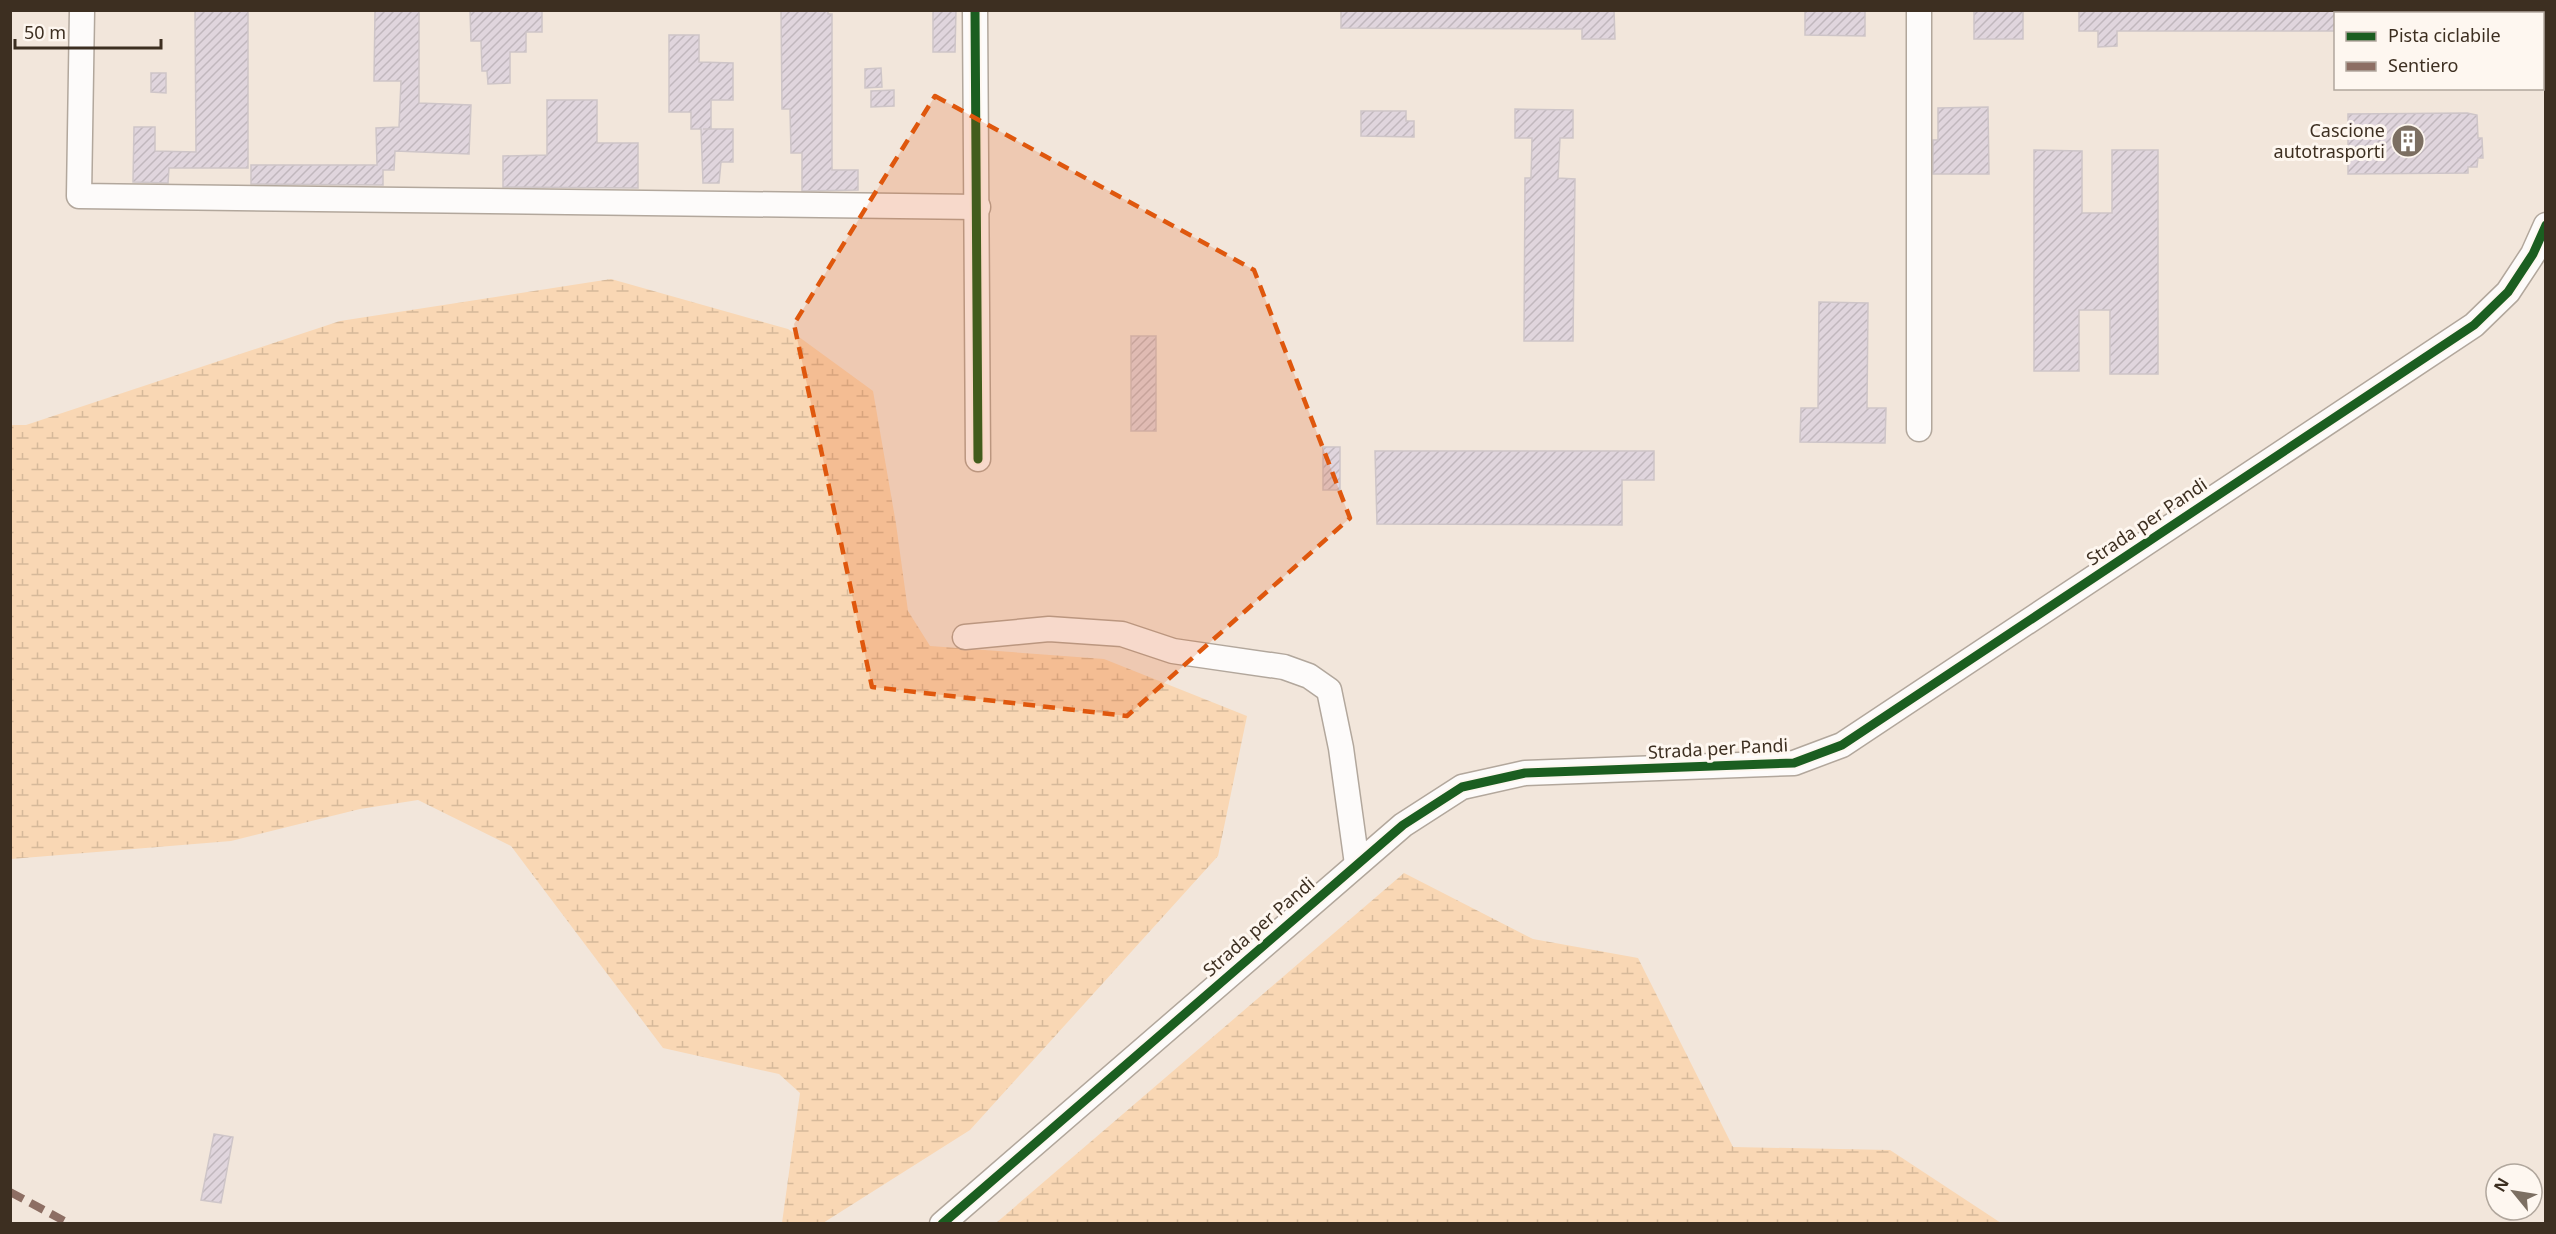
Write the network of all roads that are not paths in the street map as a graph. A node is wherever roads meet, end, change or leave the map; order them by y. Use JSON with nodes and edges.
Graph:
{"nodes":[{"id":1,"x":82,"y":10,"type":"edge"},
{"id":2,"x":975,"y":10,"type":"edge"},
{"id":3,"x":1919,"y":10,"type":"edge"},
{"id":4,"x":978,"y":207,"type":"junction"},
{"id":5,"x":2546,"y":225,"type":"edge"},
{"id":6,"x":1920,"y":429,"type":"dead end"},
{"id":7,"x":978,"y":459,"type":"dead end"},
{"id":8,"x":965,"y":638,"type":"dead end"},
{"id":9,"x":1357,"y":864,"type":"junction"},
{"id":10,"x":942,"y":1224,"type":"edge"}],
"edges":[{"from":1,"to":4,"type":"street"},
{"from":2,"to":4,"type":"street"},
{"from":3,"to":6,"type":"street"},
{"from":4,"to":7,"type":"street"},
{"from":5,"to":9,"type":"street","name":"Strada per Pandi"},
{"from":8,"to":9,"type":"street"},
{"from":9,"to":10,"type":"street","name":"Strada per Pandi"}]}
